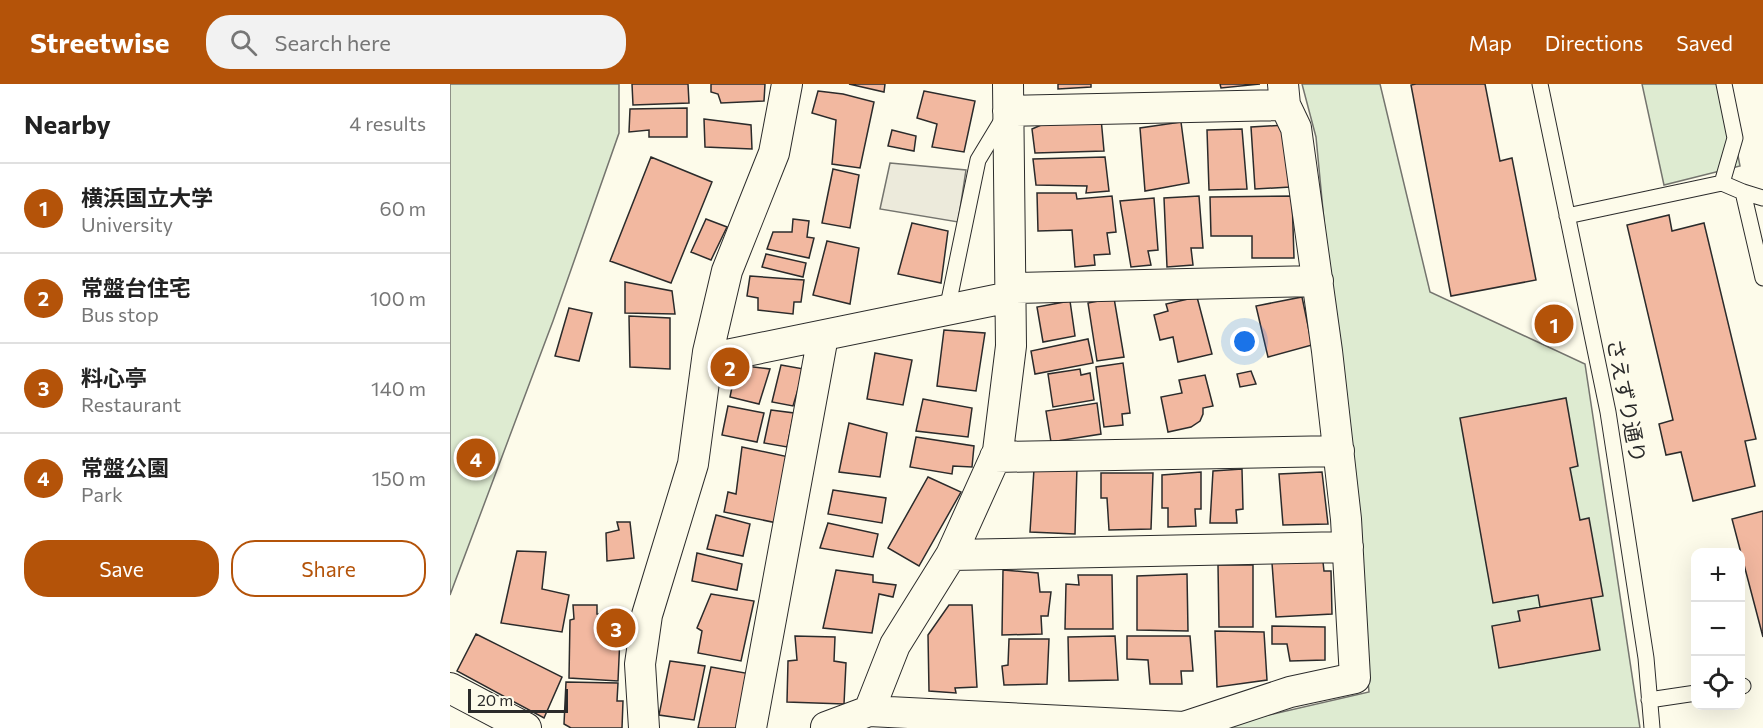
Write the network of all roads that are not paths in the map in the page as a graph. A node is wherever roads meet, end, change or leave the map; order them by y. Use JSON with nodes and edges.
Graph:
{"nodes":[{"id":1,"x":787,"y":84,"type":"edge"},
{"id":2,"x":1539,"y":84,"type":"edge"},
{"id":3,"x":1724,"y":84,"type":"edge"},
{"id":4,"x":1284,"y":94,"type":"edge"},
{"id":5,"x":1008,"y":97,"type":"edge"},
{"id":6,"x":1722,"y":183,"type":"junction"},
{"id":7,"x":1743,"y":192,"type":"junction"},
{"id":8,"x":1763,"y":198,"type":"edge"},
{"id":9,"x":1567,"y":216,"type":"junction"},
{"id":10,"x":1763,"y":279,"type":"edge"},
{"id":11,"x":1318,"y":281,"type":"junction"},
{"id":12,"x":1010,"y":293,"type":"junction"},
{"id":13,"x":947,"y":310,"type":"junction"},
{"id":14,"x":823,"y":336,"type":"junction"},
{"id":15,"x":707,"y":359,"type":"junction"},
{"id":16,"x":1339,"y":450,"type":"junction"},
{"id":17,"x":995,"y":457,"type":"junction"},
{"id":18,"x":1348,"y":547,"type":"junction"},
{"id":19,"x":951,"y":555,"type":"junction"},
{"id":20,"x":450,"y":688,"type":"edge"},
{"id":21,"x":1691,"y":694,"type":"edge"},
{"id":22,"x":1649,"y":700,"type":"junction"},
{"id":23,"x":869,"y":711,"type":"junction"},
{"id":24,"x":826,"y":727,"type":"edge"},
{"id":25,"x":1184,"y":727,"type":"edge"},
{"id":26,"x":526,"y":728,"type":"edge"},
{"id":27,"x":644,"y":728,"type":"edge"},
{"id":28,"x":751,"y":728,"type":"edge"},
{"id":29,"x":1652,"y":728,"type":"edge"}],
"edges":[{"from":1,"to":15,"type":"street"},
{"from":2,"to":9,"type":"lane","name":"さえずり通り"},
{"from":3,"to":6,"type":"lane"},
{"from":4,"to":5,"type":"street"},
{"from":4,"to":11,"type":"street"},
{"from":5,"to":12,"type":"street"},
{"from":5,"to":13,"type":"lane"},
{"from":6,"to":7,"type":"lane"},
{"from":6,"to":9,"type":"lane"},
{"from":7,"to":8,"type":"lane"},
{"from":7,"to":10,"type":"lane"},
{"from":9,"to":22,"type":"lane","name":"さえずり通り"},
{"from":11,"to":12,"type":"street"},
{"from":11,"to":16,"type":"street"},
{"from":12,"to":13,"type":"street"},
{"from":12,"to":17,"type":"street"},
{"from":13,"to":14,"type":"street"},
{"from":14,"to":15,"type":"street"},
{"from":14,"to":28,"type":"street"},
{"from":15,"to":27,"type":"street"},
{"from":16,"to":17,"type":"street"},
{"from":16,"to":18,"type":"street"},
{"from":17,"to":19,"type":"street"},
{"from":18,"to":19,"type":"street"},
{"from":18,"to":25,"type":"street"},
{"from":19,"to":23,"type":"street"},
{"from":20,"to":26,"type":"street"},
{"from":21,"to":22,"type":"lane"},
{"from":22,"to":29,"type":"lane","name":"さえずり通り"},
{"from":23,"to":24,"type":"street"},
{"from":23,"to":25,"type":"street"}]}
